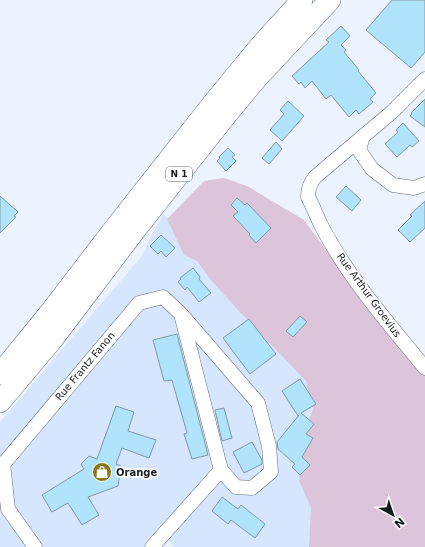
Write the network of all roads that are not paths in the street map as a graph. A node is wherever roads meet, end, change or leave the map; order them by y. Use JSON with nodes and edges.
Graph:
{"nodes":[{"id":1,"x":287,"y":0,"type":"edge"},
{"id":2,"x":302,"y":0,"type":"edge"},
{"id":3,"x":330,"y":0,"type":"edge"},
{"id":4,"x":333,"y":0,"type":"edge"},
{"id":5,"x":315,"y":16,"type":"junction"},
{"id":6,"x":425,"y":79,"type":"edge"},
{"id":7,"x":363,"y":136,"type":"junction"},
{"id":8,"x":425,"y":184,"type":"edge"},
{"id":9,"x":111,"y":233,"type":"junction"},
{"id":10,"x":181,"y":314,"type":"junction"},
{"id":11,"x":425,"y":368,"type":"edge"},
{"id":12,"x":0,"y":374,"type":"edge"},
{"id":13,"x":0,"y":402,"type":"edge"},
{"id":14,"x":2,"y":466,"type":"edge"},
{"id":15,"x":222,"y":470,"type":"junction"},
{"id":16,"x":35,"y":547,"type":"edge"},
{"id":17,"x":152,"y":547,"type":"edge"}],
"edges":[{"from":1,"to":9,"type":"highway"},
{"from":2,"to":9,"type":"highway","number":"N 1"},
{"from":3,"to":5,"type":"highway","number":"N 1"},
{"from":4,"to":5,"type":"highway"},
{"from":5,"to":13,"type":"highway","number":"N 1"},
{"from":6,"to":7,"type":"street","name":"Rue Arthur Groevius"},
{"from":7,"to":8,"type":"street"},
{"from":7,"to":11,"type":"street","name":"Rue Arthur Groevius"},
{"from":9,"to":12,"type":"highway","number":"N 1"},
{"from":10,"to":14,"type":"street","name":"Rue Frantz Fanon"},
{"from":10,"to":15,"type":"street","name":"Rue Frantz Fanon"},
{"from":10,"to":15,"type":"street","name":"Rue Frantz Fanon"},
{"from":14,"to":16,"type":"street"},
{"from":15,"to":17,"type":"street"}]}
